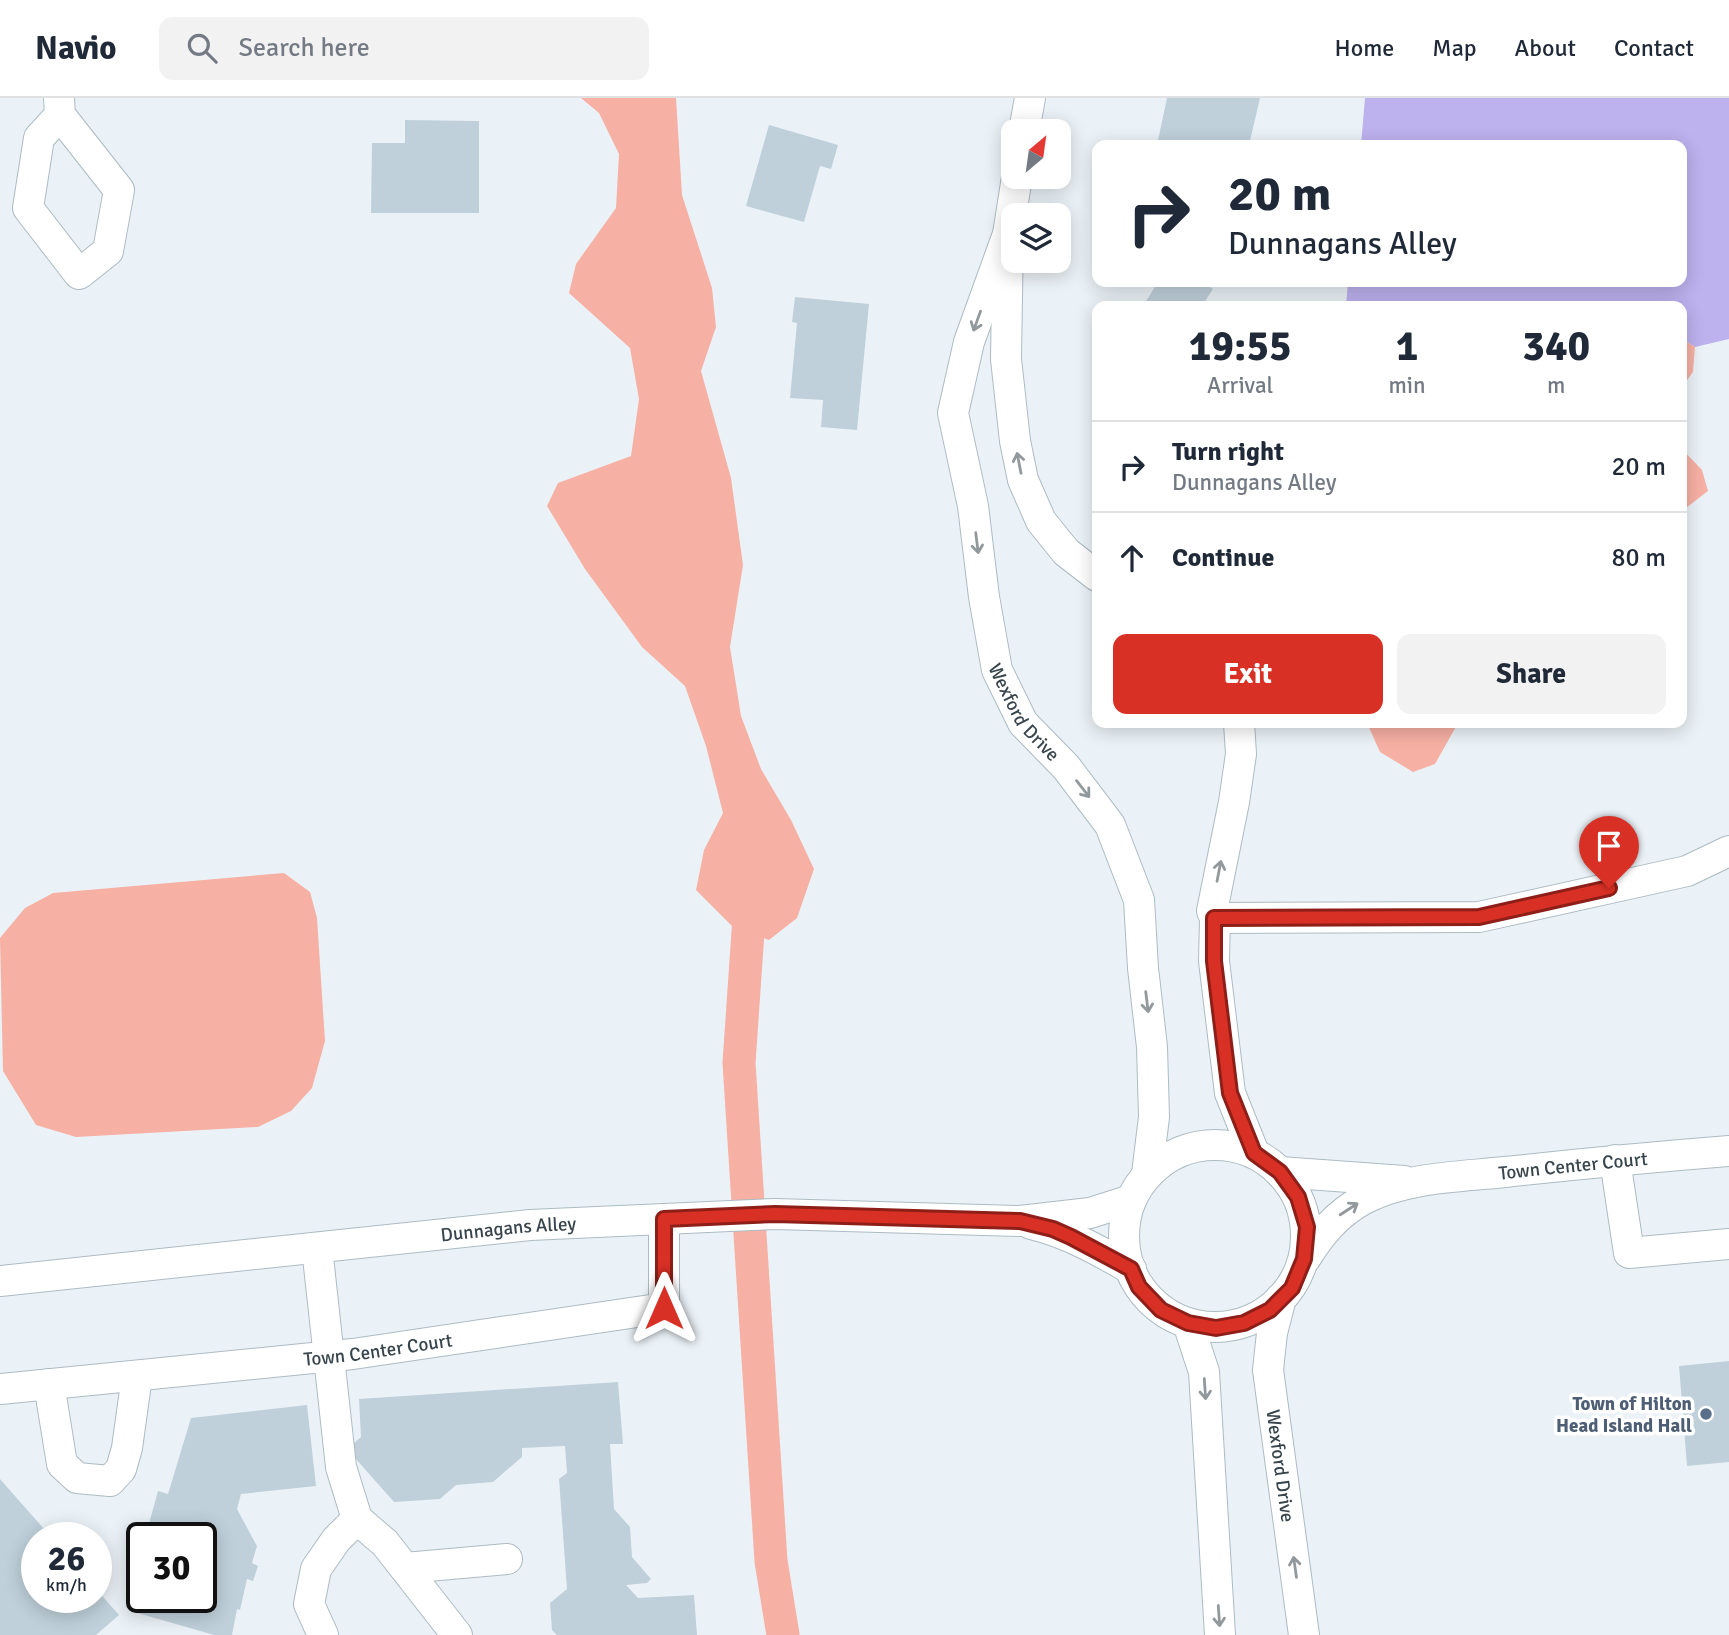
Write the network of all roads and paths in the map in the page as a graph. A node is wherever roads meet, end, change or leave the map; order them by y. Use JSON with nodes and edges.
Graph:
{"nodes":[{"id":1,"x":1030,"y":98,"type":"edge"},
{"id":2,"x":60,"y":107,"type":"edge"},
{"id":3,"x":1026,"y":119,"type":"edge"},
{"id":4,"x":1001,"y":253,"type":"edge"},
{"id":5,"x":1007,"y":273,"type":"edge"},
{"id":6,"x":1092,"y":572,"type":"edge"},
{"id":7,"x":1239,"y":728,"type":"edge"},
{"id":8,"x":1729,"y":851,"type":"edge"},
{"id":9,"x":1214,"y":918,"type":"junction"},
{"id":10,"x":1729,"y":1151,"type":"edge"},
{"id":11,"x":1254,"y":1153,"type":"junction"},
{"id":12,"x":1615,"y":1160,"type":"junction"},
{"id":13,"x":1280,"y":1172,"type":"junction"},
{"id":14,"x":1147,"y":1174,"type":"junction"},
{"id":15,"x":1415,"y":1182,"type":"junction"},
{"id":16,"x":1131,"y":1200,"type":"junction"},
{"id":17,"x":664,"y":1219,"type":"junction"},
{"id":18,"x":1020,"y":1221,"type":"junction"},
{"id":19,"x":1729,"y":1244,"type":"edge"},
{"id":20,"x":317,"y":1248,"type":"junction"},
{"id":21,"x":1304,"y":1259,"type":"junction"},
{"id":22,"x":1131,"y":1269,"type":"junction"},
{"id":23,"x":0,"y":1281,"type":"edge"},
{"id":24,"x":1281,"y":1298,"type":"junction"},
{"id":25,"x":1188,"y":1323,"type":"junction"},
{"id":26,"x":328,"y":1356,"type":"junction"},
{"id":27,"x":137,"y":1376,"type":"junction"},
{"id":28,"x":49,"y":1384,"type":"junction"},
{"id":29,"x":0,"y":1389,"type":"edge"},
{"id":30,"x":357,"y":1520,"type":"junction"},
{"id":31,"x":506,"y":1559,"type":"dead end"},
{"id":32,"x":405,"y":1568,"type":"junction"},
{"id":33,"x":313,"y":1628,"type":"edge"},
{"id":34,"x":457,"y":1635,"type":"edge"},
{"id":35,"x":1220,"y":1635,"type":"edge"},
{"id":36,"x":1304,"y":1635,"type":"edge"}],
"edges":[{"from":1,"to":3,"type":"street"},
{"from":2,"to":2,"type":"street"},
{"from":4,"to":14,"type":"street","name":"Wexford Drive","one_way":true},
{"from":6,"to":5,"type":"street","name":"Wexford Drive","one_way":true},
{"from":9,"to":7,"type":"street","one_way":true},
{"from":8,"to":9,"type":"street"},
{"from":9,"to":11,"type":"street"},
{"from":10,"to":12,"type":"street","name":"Town Center Court"},
{"from":11,"to":13,"type":"street","name":"Wexford Drive"},
{"from":11,"to":14,"type":"street","name":"Wexford Drive"},
{"from":12,"to":15,"type":"street","name":"Town Center Court"},
{"from":12,"to":19,"type":"street"},
{"from":13,"to":15,"type":"street"},
{"from":13,"to":21,"type":"street","name":"Wexford Drive"},
{"from":14,"to":16,"type":"street","name":"Wexford Drive"},
{"from":21,"to":15,"type":"street","one_way":true},
{"from":16,"to":18,"type":"street"},
{"from":16,"to":22,"type":"street","name":"Wexford Drive"},
{"from":17,"to":18,"type":"street","name":"Dunnagans Alley"},
{"from":17,"to":20,"type":"street","name":"Dunnagans Alley"},
{"from":17,"to":26,"type":"street","name":"Town Center Court"},
{"from":18,"to":22,"type":"street"},
{"from":20,"to":23,"type":"street","name":"Dunnagans Alley"},
{"from":20,"to":26,"type":"street"},
{"from":21,"to":24,"type":"street","name":"Wexford Drive"},
{"from":22,"to":25,"type":"street","name":"Wexford Drive"},
{"from":24,"to":25,"type":"street","name":"Wexford Drive"},
{"from":36,"to":24,"type":"street","name":"Wexford Drive","one_way":true},
{"from":25,"to":35,"type":"street","one_way":true},
{"from":26,"to":27,"type":"street","name":"Town Center Court"},
{"from":26,"to":30,"type":"street"},
{"from":27,"to":28,"type":"street","name":"Town Center Court"},
{"from":27,"to":28,"type":"street"},
{"from":28,"to":29,"type":"street","name":"Town Center Court"},
{"from":30,"to":32,"type":"street"},
{"from":30,"to":33,"type":"street"},
{"from":31,"to":32,"type":"street"},
{"from":32,"to":34,"type":"street"}]}
